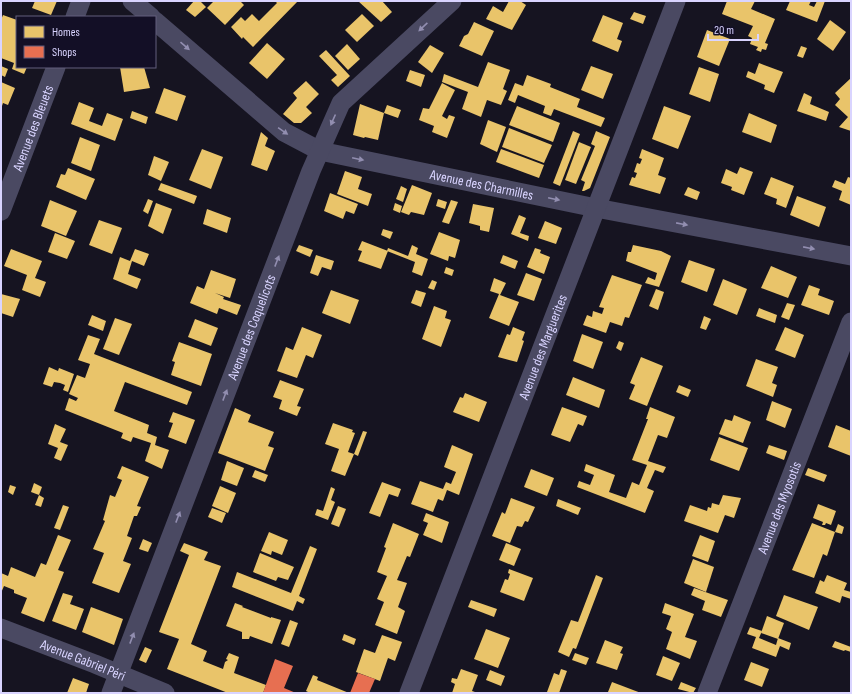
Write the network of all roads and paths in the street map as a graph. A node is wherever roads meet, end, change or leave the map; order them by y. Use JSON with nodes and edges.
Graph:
{"nodes":[{"id":1,"x":81,"y":1,"type":"edge"},
{"id":2,"x":132,"y":1,"type":"edge"},
{"id":3,"x":452,"y":1,"type":"edge"},
{"id":4,"x":676,"y":1,"type":"edge"},
{"id":5,"x":75,"y":16,"type":"edge"},
{"id":6,"x":150,"y":16,"type":"edge"},
{"id":7,"x":156,"y":22,"type":"edge"},
{"id":8,"x":56,"y":68,"type":"edge"},
{"id":9,"x":320,"y":151,"type":"junction"},
{"id":10,"x":596,"y":208,"type":"junction"},
{"id":11,"x":1,"y":211,"type":"edge"},
{"id":12,"x":851,"y":256,"type":"edge"},
{"id":13,"x":851,"y":322,"type":"edge"},
{"id":14,"x":1,"y":628,"type":"edge"},
{"id":15,"x":118,"y":675,"type":"junction"},
{"id":16,"x":111,"y":693,"type":"edge"},
{"id":17,"x":165,"y":693,"type":"edge"},
{"id":18,"x":409,"y":693,"type":"edge"},
{"id":19,"x":707,"y":693,"type":"edge"}],
"edges":[{"from":1,"to":5,"type":"street"},
{"from":2,"to":6,"type":"street"},
{"from":3,"to":9,"type":"street","name":"Avenue des Coquelicots","one_way":true},
{"from":4,"to":10,"type":"street","name":"Avenue des Marguerites"},
{"from":7,"to":9,"type":"street","name":"Avenue des Charmilles","one_way":true},
{"from":8,"to":11,"type":"street","name":"Avenue des Bleuets"},
{"from":9,"to":10,"type":"street","name":"Avenue des Charmilles","one_way":true},
{"from":15,"to":9,"type":"street","name":"Avenue des Coquelicots","one_way":true},
{"from":10,"to":12,"type":"street","name":"Avenue des Charmilles","one_way":true},
{"from":10,"to":18,"type":"street","name":"Avenue des Marguerites"},
{"from":13,"to":19,"type":"street","name":"Avenue des Myosotis"},
{"from":14,"to":15,"type":"street","name":"Avenue Gabriel Péri"},
{"from":15,"to":16,"type":"street","name":"Avenue des Coquelicots"},
{"from":15,"to":17,"type":"street","name":"Avenue Gabriel Péri"}]}
